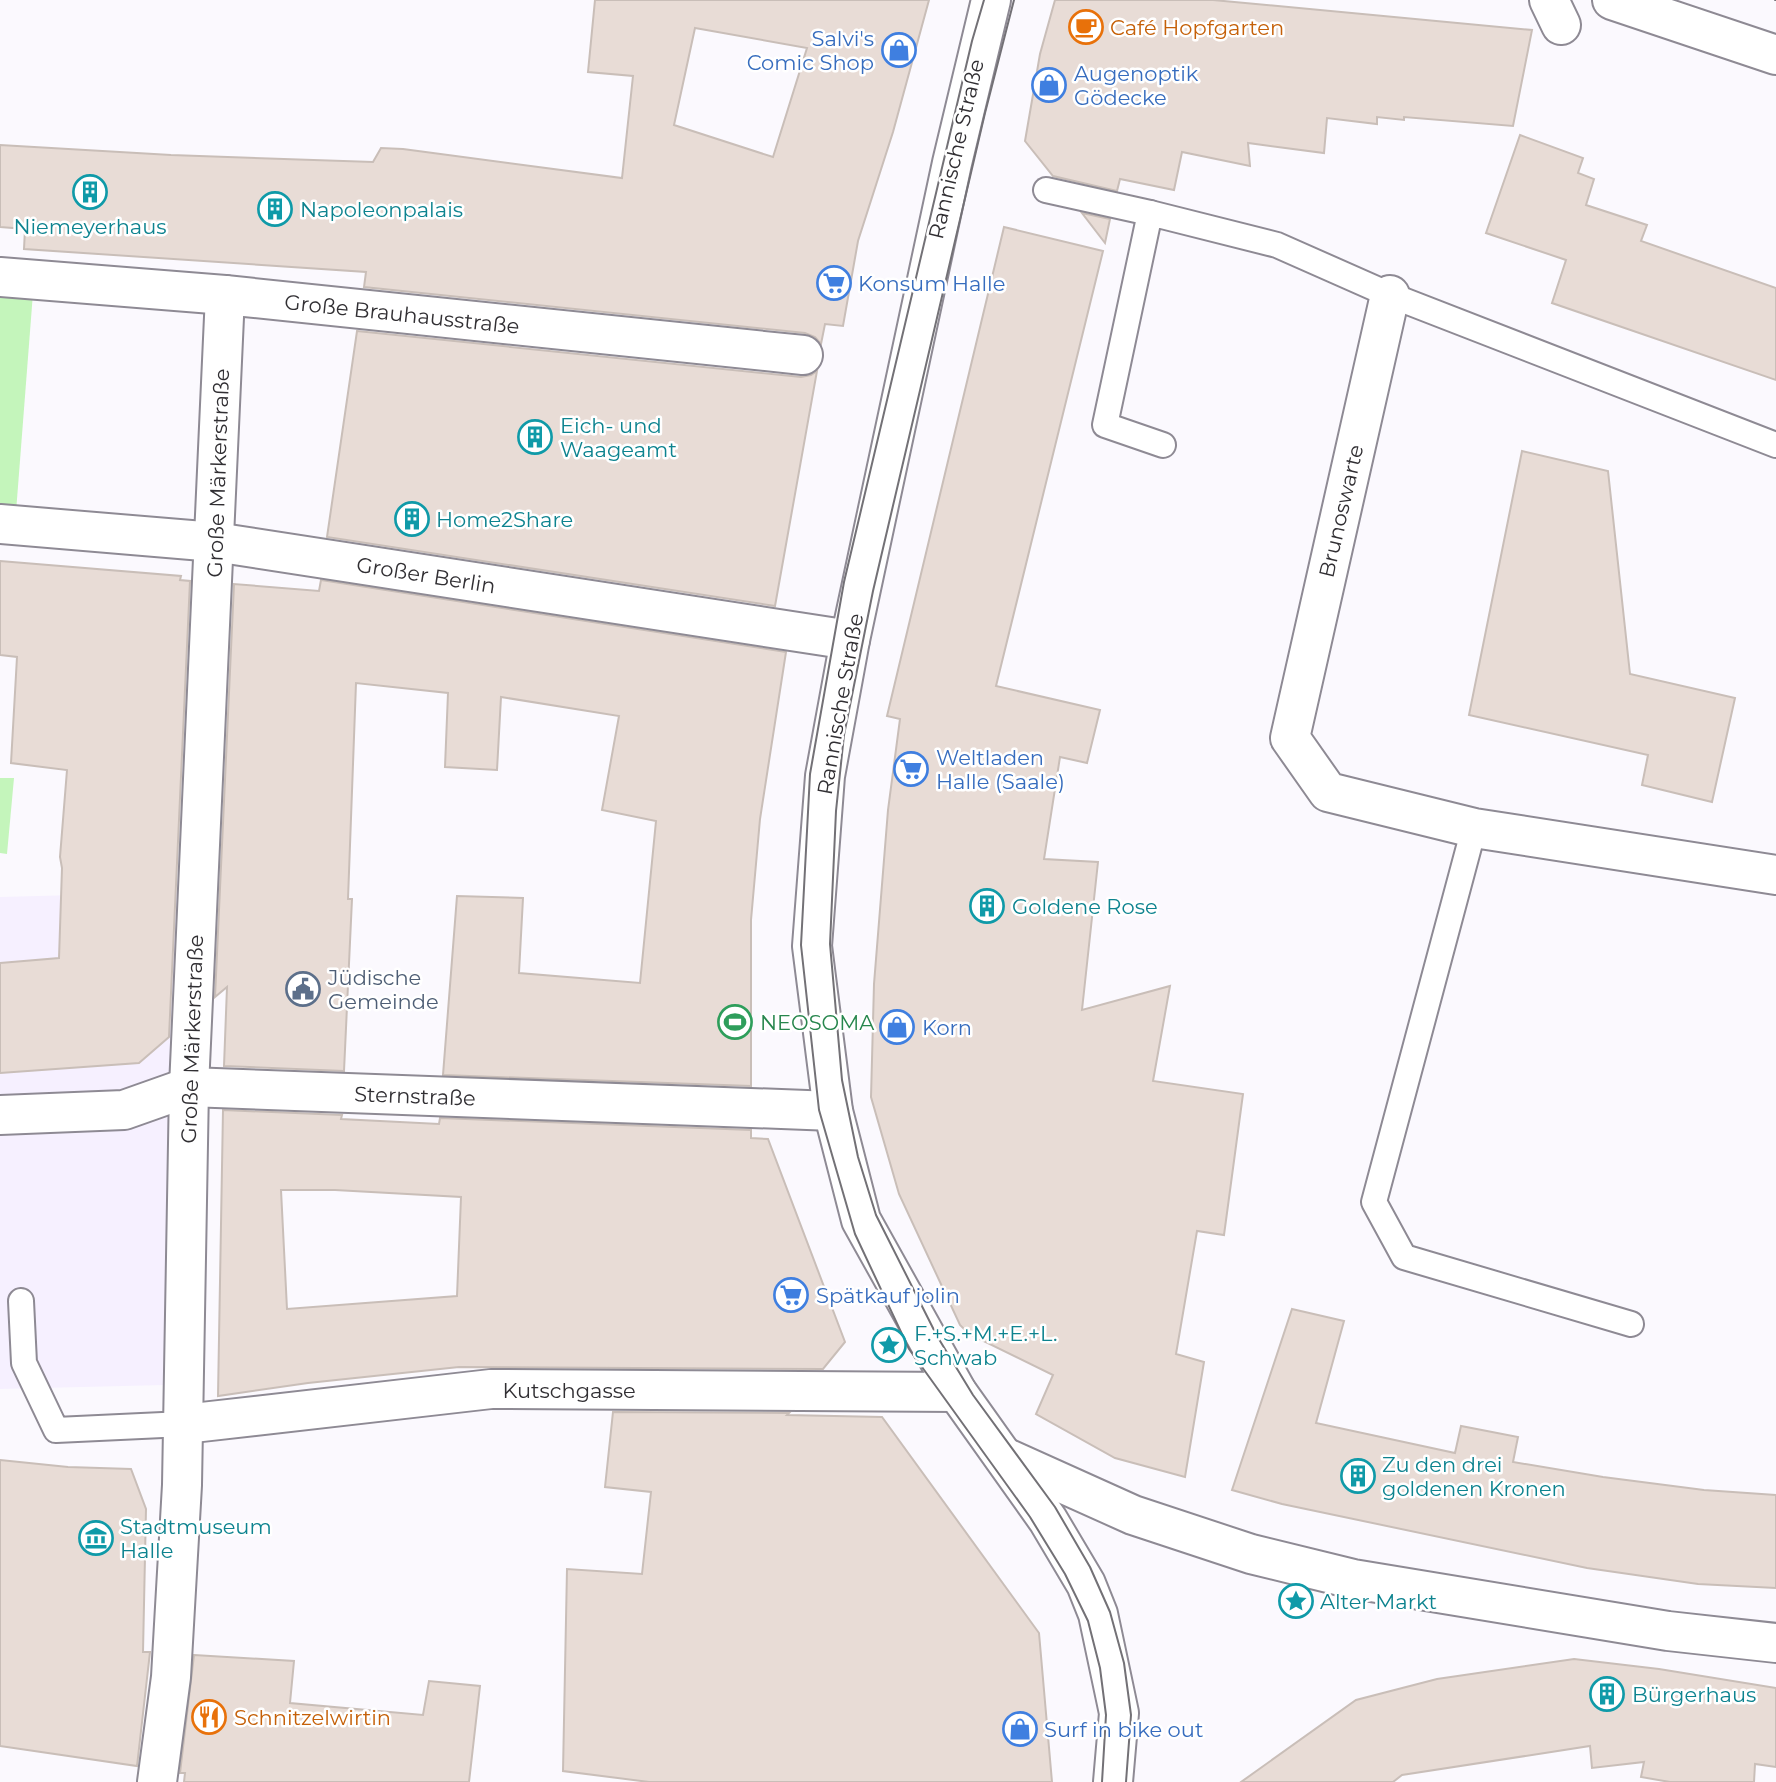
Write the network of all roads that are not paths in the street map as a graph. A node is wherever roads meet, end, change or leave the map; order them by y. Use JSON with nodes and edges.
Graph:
{"nodes":[{"id":1,"x":991,"y":0,"type":"edge"},
{"id":2,"x":1585,"y":8,"type":"edge"},
{"id":3,"x":1776,"y":55,"type":"edge"},
{"id":4,"x":1046,"y":190,"type":"dead end"},
{"id":5,"x":1150,"y":214,"type":"junction"},
{"id":6,"x":0,"y":277,"type":"edge"},
{"id":7,"x":225,"y":295,"type":"junction"},
{"id":8,"x":1390,"y":295,"type":"junction"},
{"id":9,"x":803,"y":355,"type":"dead end"},
{"id":10,"x":1163,"y":445,"type":"dead end"},
{"id":11,"x":1776,"y":445,"type":"edge"},
{"id":12,"x":0,"y":524,"type":"edge"},
{"id":13,"x":215,"y":542,"type":"junction"},
{"id":14,"x":850,"y":640,"type":"junction"},
{"id":15,"x":1474,"y":828,"type":"junction"},
{"id":16,"x":1776,"y":875,"type":"edge"},
{"id":17,"x":189,"y":1087,"type":"junction"},
{"id":18,"x":834,"y":1111,"type":"junction"},
{"id":19,"x":0,"y":1115,"type":"edge"},
{"id":20,"x":21,"y":1301,"type":"dead end"},
{"id":21,"x":1631,"y":1324,"type":"dead end"},
{"id":22,"x":957,"y":1392,"type":"junction"},
{"id":23,"x":184,"y":1424,"type":"junction"},
{"id":24,"x":1004,"y":1457,"type":"junction"},
{"id":25,"x":1776,"y":1643,"type":"edge"},
{"id":26,"x":157,"y":1782,"type":"edge"},
{"id":27,"x":1113,"y":1782,"type":"edge"}],
"edges":[{"from":1,"to":14,"type":"street","name":"Rannische Straße"},
{"from":2,"to":3,"type":"street"},
{"from":4,"to":5,"type":"lane"},
{"from":5,"to":8,"type":"lane"},
{"from":5,"to":10,"type":"lane"},
{"from":6,"to":7,"type":"street","name":"Große Brauhausstraße"},
{"from":7,"to":9,"type":"street","name":"Große Brauhausstraße"},
{"from":7,"to":13,"type":"street","name":"Große Märkerstraße"},
{"from":8,"to":11,"type":"lane"},
{"from":8,"to":15,"type":"street","name":"Brunoswarte"},
{"from":12,"to":13,"type":"street","name":"Großer Berlin"},
{"from":13,"to":14,"type":"street","name":"Großer Berlin"},
{"from":13,"to":17,"type":"street","name":"Große Märkerstraße"},
{"from":14,"to":18,"type":"street","name":"Rannische Straße"},
{"from":15,"to":16,"type":"street","name":"Brunoswarte"},
{"from":15,"to":21,"type":"lane"},
{"from":17,"to":18,"type":"street","name":"Sternstraße"},
{"from":17,"to":19,"type":"street","name":"Sternstraße"},
{"from":17,"to":23,"type":"street","name":"Große Märkerstraße"},
{"from":18,"to":22,"type":"street","name":"Rannische Straße"},
{"from":20,"to":23,"type":"lane"},
{"from":22,"to":23,"type":"street","name":"Kutschgasse"},
{"from":22,"to":24,"type":"street"},
{"from":23,"to":26,"type":"street","name":"Große Märkerstraße"},
{"from":24,"to":25,"type":"street"},
{"from":24,"to":27,"type":"street"}]}
